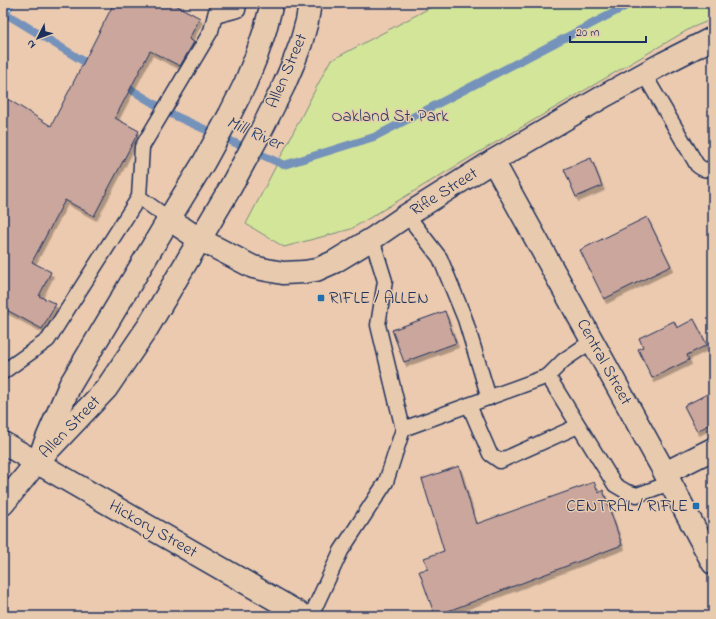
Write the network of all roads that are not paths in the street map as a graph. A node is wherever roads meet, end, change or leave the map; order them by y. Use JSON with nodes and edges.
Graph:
{"nodes":[{"id":1,"x":239,"y":3,"type":"edge"},
{"id":2,"x":272,"y":3,"type":"edge"},
{"id":3,"x":310,"y":3,"type":"edge"},
{"id":4,"x":216,"y":9,"type":"edge"},
{"id":5,"x":713,"y":38,"type":"edge"},
{"id":6,"x":644,"y":74,"type":"junction"},
{"id":7,"x":493,"y":161,"type":"junction"},
{"id":8,"x":713,"y":167,"type":"edge"},
{"id":9,"x":139,"y":197,"type":"junction"},
{"id":10,"x":407,"y":215,"type":"junction"},
{"id":11,"x":169,"y":219,"type":"junction"},
{"id":12,"x":199,"y":239,"type":"junction"},
{"id":13,"x":372,"y":239,"type":"junction"},
{"id":14,"x":592,"y":341,"type":"junction"},
{"id":15,"x":3,"y":372,"type":"edge"},
{"id":16,"x":548,"y":376,"type":"junction"},
{"id":17,"x":489,"y":398,"type":"junction"},
{"id":18,"x":469,"y":405,"type":"junction"},
{"id":19,"x":578,"y":426,"type":"junction"},
{"id":20,"x":403,"y":429,"type":"junction"},
{"id":21,"x":3,"y":443,"type":"edge"},
{"id":22,"x":713,"y":449,"type":"edge"},
{"id":23,"x":37,"y":462,"type":"junction"},
{"id":24,"x":668,"y":478,"type":"junction"},
{"id":25,"x":3,"y":504,"type":"edge"},
{"id":26,"x":713,"y":563,"type":"edge"},
{"id":27,"x":304,"y":616,"type":"edge"},
{"id":28,"x":312,"y":616,"type":"edge"}],
"edges":[{"from":1,"to":4,"type":"lane"},
{"from":2,"to":11,"type":"main road","name":"Allen Street"},
{"from":3,"to":12,"type":"main road","name":"Allen Street"},
{"from":4,"to":9,"type":"lane"},
{"from":5,"to":6,"type":"main road","name":"Rifle Street"},
{"from":6,"to":7,"type":"main road","name":"Rifle Street"},
{"from":6,"to":8,"type":"lane"},
{"from":7,"to":10,"type":"main road","name":"Rifle Street"},
{"from":7,"to":14,"type":"main road","name":"Central Street"},
{"from":9,"to":11,"type":"lane"},
{"from":9,"to":15,"type":"lane"},
{"from":10,"to":13,"type":"main road","name":"Rifle Street"},
{"from":10,"to":17,"type":"lane"},
{"from":11,"to":12,"type":"main road","name":"Rifle Street"},
{"from":11,"to":23,"type":"main road","name":"Allen Street"},
{"from":12,"to":13,"type":"main road","name":"Rifle Street"},
{"from":12,"to":23,"type":"main road","name":"Allen Street"},
{"from":13,"to":20,"type":"lane"},
{"from":14,"to":16,"type":"lane"},
{"from":14,"to":24,"type":"main road","name":"Central Street"},
{"from":16,"to":17,"type":"lane"},
{"from":16,"to":19,"type":"lane"},
{"from":17,"to":18,"type":"lane"},
{"from":18,"to":19,"type":"lane"},
{"from":18,"to":20,"type":"lane"},
{"from":19,"to":24,"type":"lane"},
{"from":20,"to":28,"type":"lane"},
{"from":21,"to":23,"type":"main road","name":"Hickory Street"},
{"from":22,"to":24,"type":"main road"},
{"from":23,"to":25,"type":"main road"},
{"from":23,"to":27,"type":"main road","name":"Hickory Street"},
{"from":24,"to":26,"type":"main road","name":"Central Street"}]}
